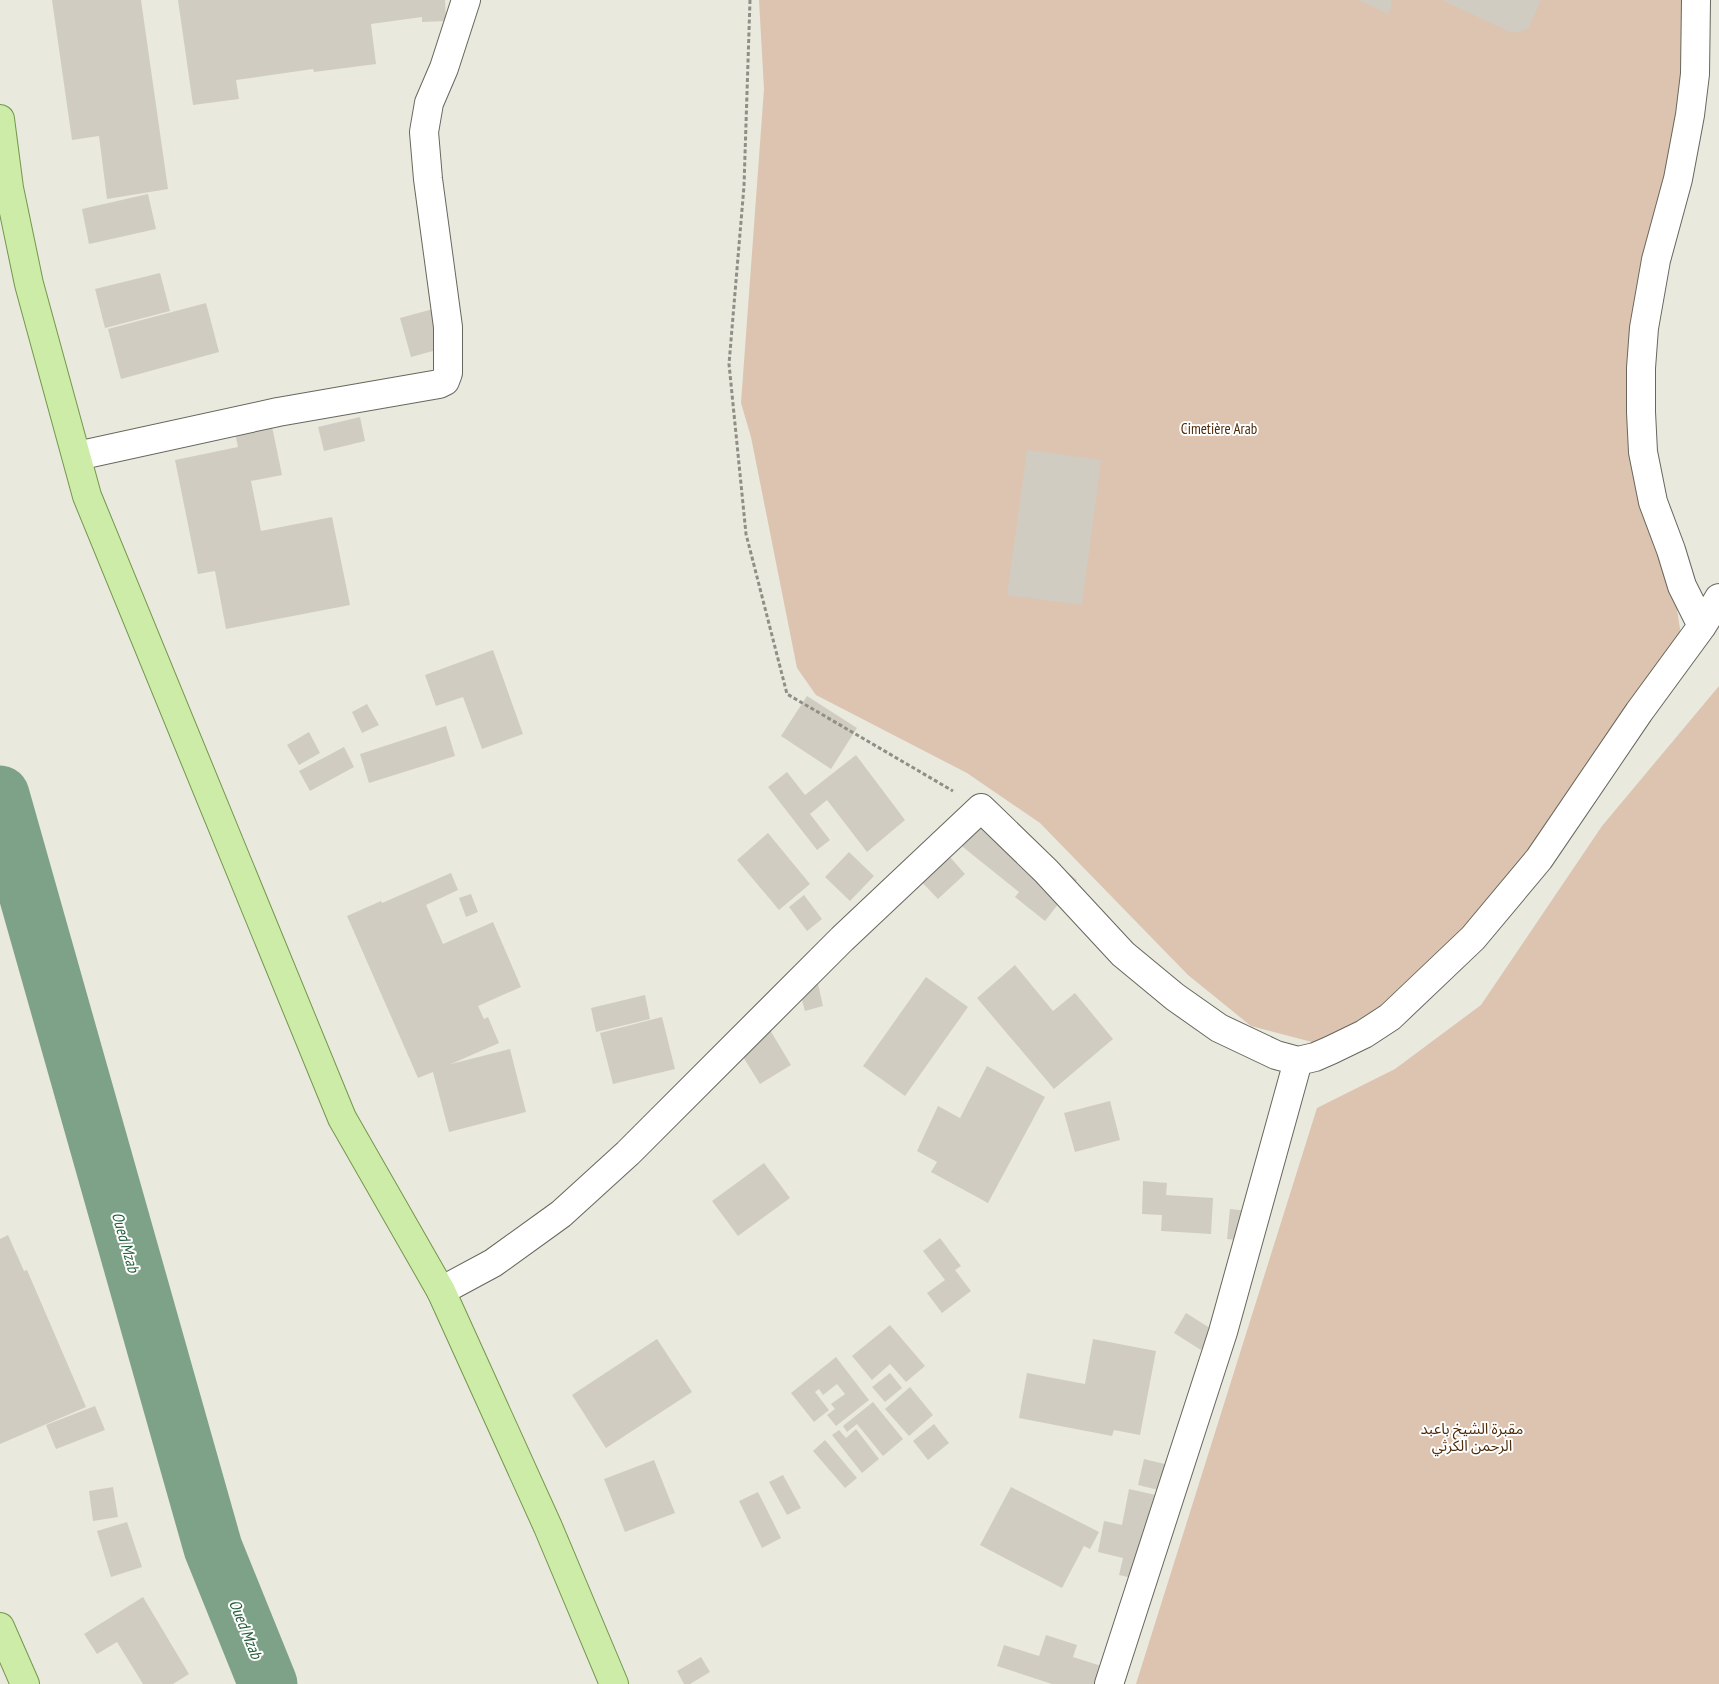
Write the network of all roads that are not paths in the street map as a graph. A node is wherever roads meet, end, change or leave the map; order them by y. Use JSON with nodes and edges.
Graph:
{"nodes":[{"id":1,"x":466,"y":0,"type":"edge"},
{"id":2,"x":1696,"y":0,"type":"edge"},
{"id":3,"x":0,"y":119,"type":"edge"},
{"id":4,"x":77,"y":456,"type":"junction"},
{"id":5,"x":1719,"y":598,"type":"edge"},
{"id":6,"x":1702,"y":626,"type":"junction"},
{"id":7,"x":1298,"y":1061,"type":"junction"},
{"id":8,"x":442,"y":1291,"type":"junction"},
{"id":9,"x":0,"y":1627,"type":"edge"},
{"id":10,"x":25,"y":1684,"type":"edge"},
{"id":11,"x":614,"y":1684,"type":"edge"},
{"id":12,"x":1109,"y":1684,"type":"edge"}],
"edges":[{"from":1,"to":4,"type":"street"},
{"from":2,"to":6,"type":"street"},
{"from":3,"to":4,"type":"main road"},
{"from":4,"to":8,"type":"main road"},
{"from":5,"to":6,"type":"street"},
{"from":6,"to":7,"type":"street"},
{"from":7,"to":8,"type":"street"},
{"from":7,"to":12,"type":"street"},
{"from":8,"to":11,"type":"main road"},
{"from":9,"to":10,"type":"main road"}]}
